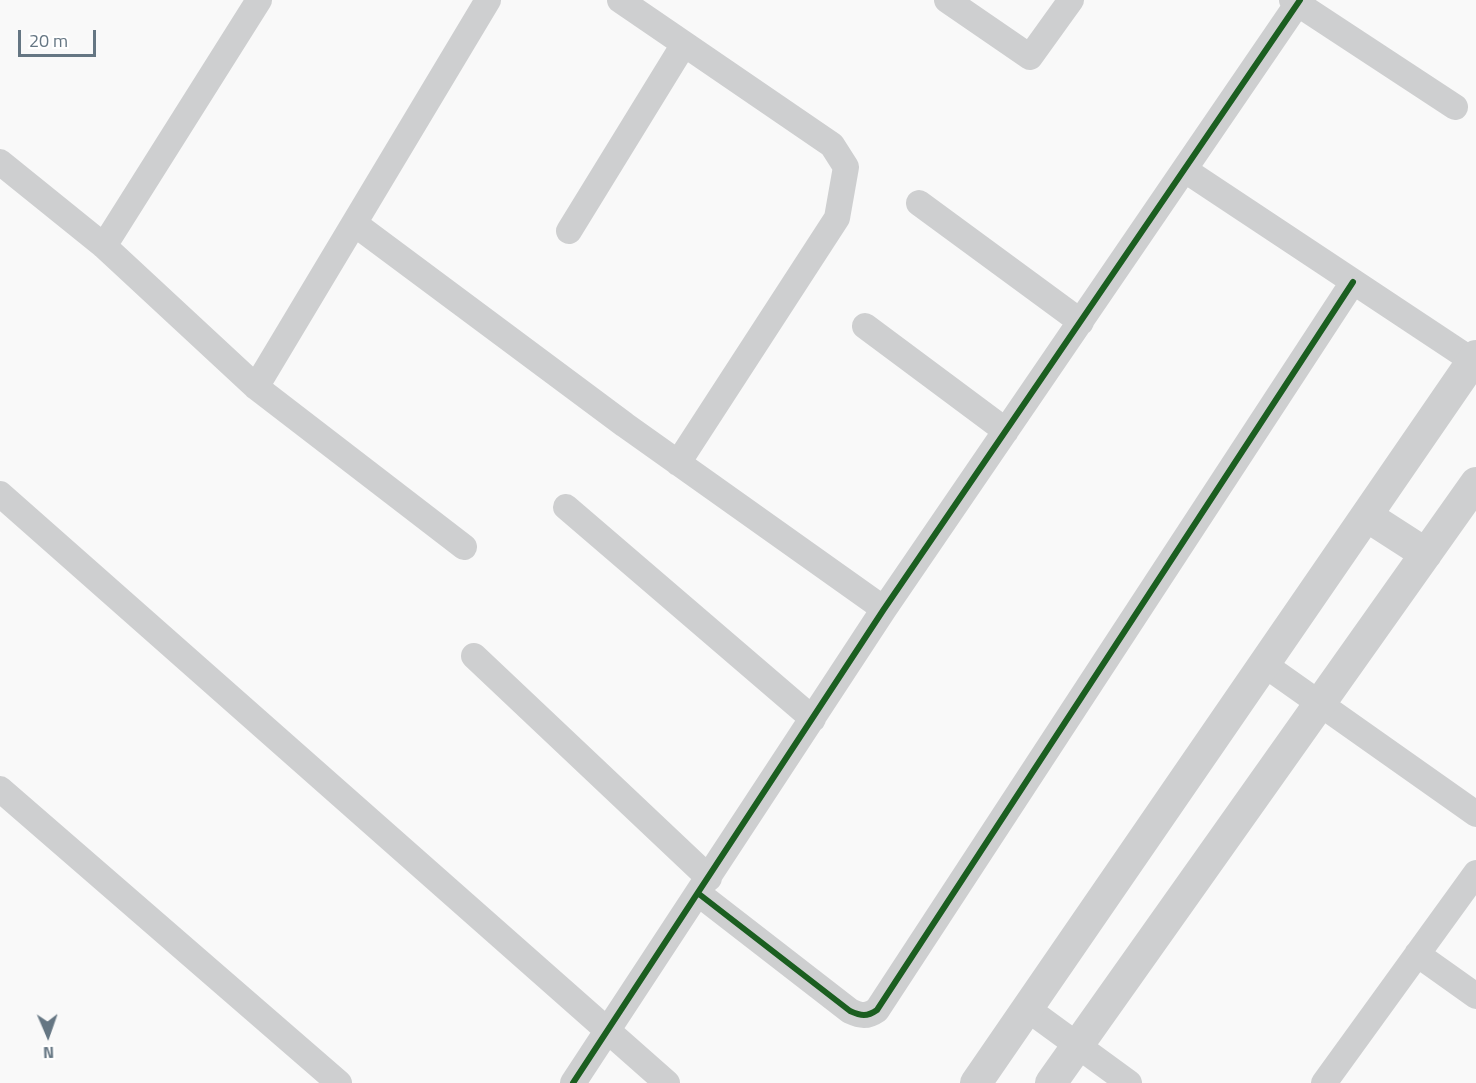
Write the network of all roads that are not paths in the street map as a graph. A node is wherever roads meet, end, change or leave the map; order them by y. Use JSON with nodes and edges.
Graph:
{"nodes":[{"id":1,"x":259,"y":0,"type":"edge"},
{"id":2,"x":488,"y":0,"type":"edge"},
{"id":3,"x":620,"y":0,"type":"edge"},
{"id":4,"x":947,"y":0,"type":"edge"},
{"id":5,"x":1071,"y":0,"type":"edge"},
{"id":6,"x":1297,"y":1,"type":"edge"},
{"id":7,"x":684,"y":44,"type":"junction"},
{"id":8,"x":1455,"y":107,"type":"dead end"},
{"id":9,"x":0,"y":162,"type":"edge"},
{"id":10,"x":1185,"y":170,"type":"junction"},
{"id":11,"x":919,"y":203,"type":"dead end"},
{"id":12,"x":355,"y":224,"type":"junction"},
{"id":13,"x":569,"y":231,"type":"dead end"},
{"id":14,"x":104,"y":246,"type":"junction"},
{"id":15,"x":1353,"y":282,"type":"junction"},
{"id":16,"x":1081,"y":322,"type":"junction"},
{"id":17,"x":865,"y":327,"type":"dead end"},
{"id":18,"x":1475,"y":360,"type":"edge"},
{"id":19,"x":256,"y":387,"type":"junction"},
{"id":20,"x":1006,"y":431,"type":"junction"},
{"id":21,"x":678,"y":463,"type":"junction"},
{"id":22,"x":1476,"y":483,"type":"edge"},
{"id":23,"x":0,"y":494,"type":"edge"},
{"id":24,"x":566,"y":507,"type":"dead end"},
{"id":25,"x":1367,"y":516,"type":"junction"},
{"id":26,"x":464,"y":548,"type":"dead end"},
{"id":27,"x":1426,"y":554,"type":"junction"},
{"id":28,"x":884,"y":609,"type":"junction"},
{"id":29,"x":474,"y":656,"type":"dead end"},
{"id":30,"x":1265,"y":665,"type":"junction"},
{"id":31,"x":1321,"y":704,"type":"junction"},
{"id":32,"x":813,"y":719,"type":"junction"},
{"id":33,"x":0,"y":789,"type":"edge"},
{"id":34,"x":1476,"y":814,"type":"edge"},
{"id":35,"x":1476,"y":873,"type":"edge"},
{"id":36,"x":704,"y":886,"type":"junction"},
{"id":37,"x":1417,"y":954,"type":"junction"},
{"id":38,"x":1476,"y":996,"type":"edge"},
{"id":39,"x":1029,"y":1010,"type":"junction"},
{"id":40,"x":608,"y":1033,"type":"junction"},
{"id":41,"x":1078,"y":1046,"type":"junction"},
{"id":42,"x":339,"y":1083,"type":"edge"},
{"id":43,"x":573,"y":1083,"type":"edge"},
{"id":44,"x":667,"y":1083,"type":"edge"},
{"id":45,"x":976,"y":1083,"type":"edge"},
{"id":46,"x":1051,"y":1083,"type":"edge"},
{"id":47,"x":1129,"y":1083,"type":"edge"},
{"id":48,"x":1324,"y":1083,"type":"edge"}],
"edges":[{"from":1,"to":14,"type":"street"},
{"from":2,"to":12,"type":"street"},
{"from":3,"to":7,"type":"street"},
{"from":4,"to":5,"type":"street"},
{"from":6,"to":8,"type":"street"},
{"from":6,"to":10,"type":"street"},
{"from":7,"to":13,"type":"street"},
{"from":7,"to":21,"type":"street"},
{"from":9,"to":14,"type":"street"},
{"from":10,"to":15,"type":"street"},
{"from":10,"to":16,"type":"street"},
{"from":11,"to":16,"type":"street"},
{"from":12,"to":19,"type":"street"},
{"from":12,"to":21,"type":"street"},
{"from":14,"to":19,"type":"street"},
{"from":15,"to":18,"type":"street"},
{"from":15,"to":36,"type":"street"},
{"from":16,"to":20,"type":"street"},
{"from":17,"to":20,"type":"street"},
{"from":18,"to":25,"type":"street"},
{"from":19,"to":26,"type":"street"},
{"from":20,"to":28,"type":"street"},
{"from":21,"to":28,"type":"street"},
{"from":22,"to":27,"type":"street"},
{"from":23,"to":40,"type":"street"},
{"from":24,"to":32,"type":"street"},
{"from":25,"to":27,"type":"street"},
{"from":25,"to":30,"type":"street"},
{"from":27,"to":31,"type":"street"},
{"from":28,"to":32,"type":"street"},
{"from":29,"to":36,"type":"street"},
{"from":30,"to":31,"type":"street"},
{"from":30,"to":39,"type":"street"},
{"from":31,"to":34,"type":"street"},
{"from":31,"to":41,"type":"street"},
{"from":32,"to":36,"type":"street"},
{"from":33,"to":42,"type":"street"},
{"from":35,"to":37,"type":"street"},
{"from":36,"to":40,"type":"street"},
{"from":37,"to":38,"type":"street"},
{"from":37,"to":48,"type":"street"},
{"from":39,"to":41,"type":"street"},
{"from":39,"to":45,"type":"street"},
{"from":40,"to":43,"type":"street"},
{"from":40,"to":44,"type":"street"},
{"from":41,"to":46,"type":"street"},
{"from":41,"to":47,"type":"street"}]}
